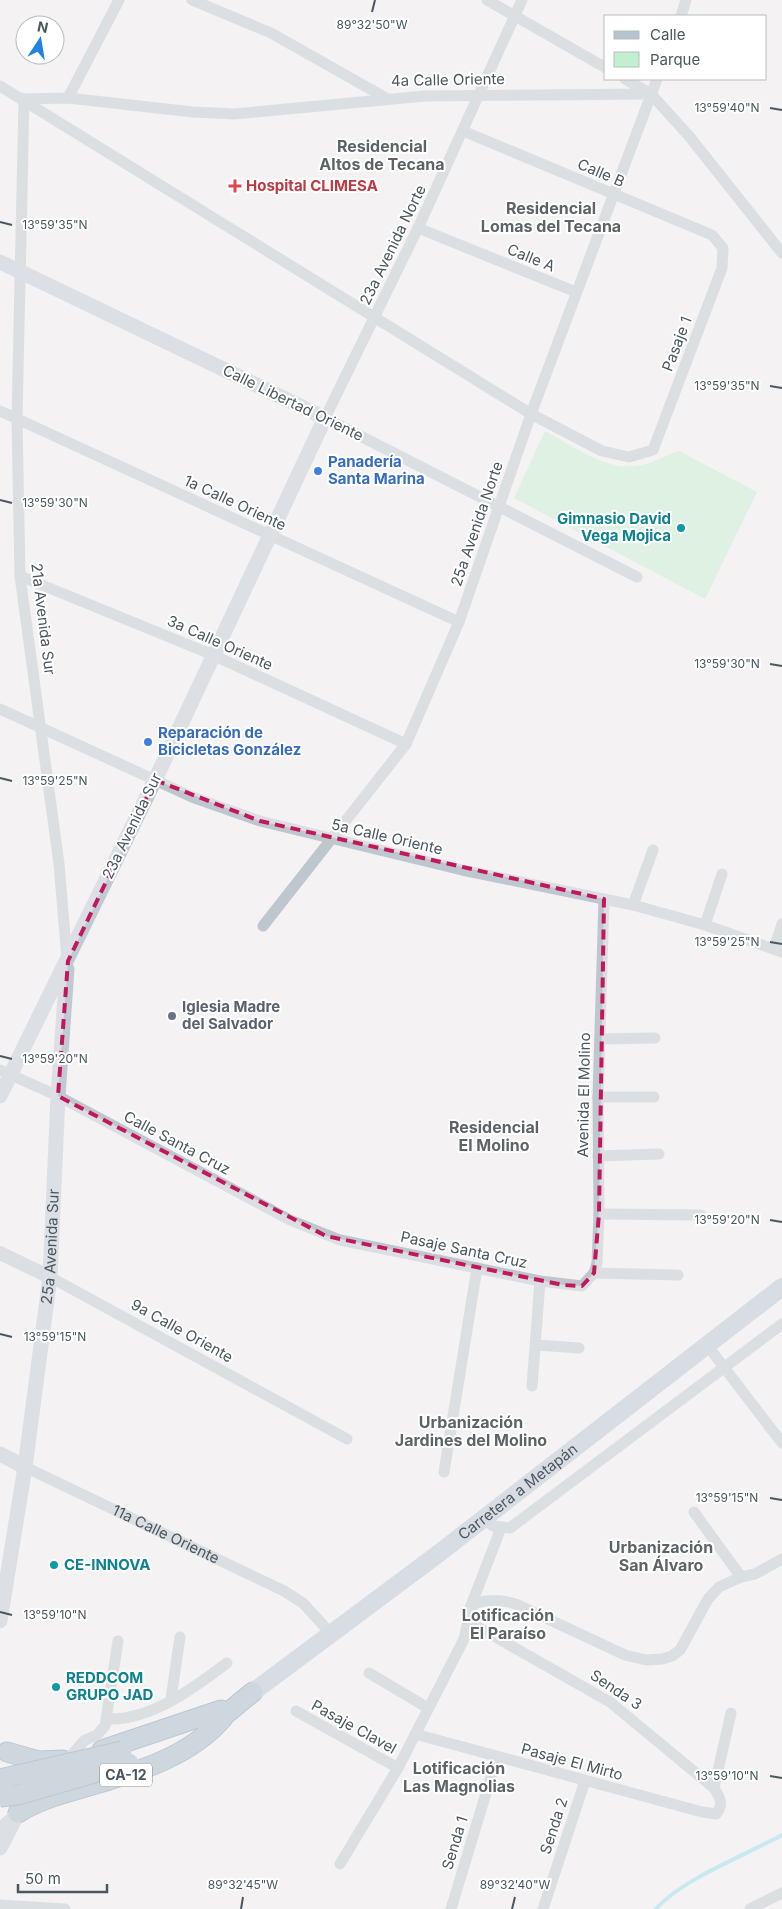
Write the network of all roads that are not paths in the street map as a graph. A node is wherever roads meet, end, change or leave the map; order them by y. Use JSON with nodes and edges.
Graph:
{"nodes":[{"id":1,"x":119,"y":0,"type":"edge"},
{"id":2,"x":192,"y":0,"type":"edge"},
{"id":3,"x":488,"y":0,"type":"edge"},
{"id":4,"x":522,"y":0,"type":"edge"},
{"id":5,"x":686,"y":0,"type":"edge"},
{"id":6,"x":514,"y":15,"type":"junction"},
{"id":7,"x":681,"y":15,"type":"edge"},
{"id":8,"x":604,"y":67,"type":"edge"},
{"id":9,"x":627,"y":80,"type":"edge"},
{"id":10,"x":657,"y":80,"type":"edge"},
{"id":11,"x":0,"y":86,"type":"edge"},
{"id":12,"x":478,"y":94,"type":"junction"},
{"id":13,"x":651,"y":94,"type":"junction"},
{"id":14,"x":68,"y":98,"type":"junction"},
{"id":15,"x":386,"y":98,"type":"junction"},
{"id":16,"x":24,"y":99,"type":"junction"},
{"id":17,"x":463,"y":132,"type":"junction"},
{"id":18,"x":613,"y":195,"type":"junction"},
{"id":19,"x":418,"y":228,"type":"junction"},
{"id":20,"x":723,"y":248,"type":"joint"},
{"id":21,"x":782,"y":253,"type":"edge"},
{"id":22,"x":0,"y":262,"type":"edge"},
{"id":23,"x":19,"y":270,"type":"junction"},
{"id":24,"x":576,"y":292,"type":"junction"},
{"id":25,"x":375,"y":318,"type":"junction"},
{"id":26,"x":0,"y":411,"type":"edge"},
{"id":27,"x":531,"y":414,"type":"junction"},
{"id":28,"x":325,"y":418,"type":"junction"},
{"id":29,"x":17,"y":419,"type":"junction"},
{"id":30,"x":499,"y":506,"type":"junction"},
{"id":31,"x":270,"y":535,"type":"junction"},
{"id":32,"x":20,"y":576,"type":"junction"},
{"id":33,"x":637,"y":577,"type":"dead end"},
{"id":34,"x":459,"y":622,"type":"junction"},
{"id":35,"x":213,"y":655,"type":"junction"},
{"id":36,"x":0,"y":709,"type":"edge"},
{"id":37,"x":42,"y":728,"type":"junction"},
{"id":38,"x":406,"y":744,"type":"junction"},
{"id":39,"x":155,"y":780,"type":"junction"},
{"id":40,"x":330,"y":839,"type":"junction"},
{"id":41,"x":653,"y":850,"type":"dead end"},
{"id":42,"x":722,"y":874,"type":"dead end"},
{"id":43,"x":604,"y":900,"type":"junction"},
{"id":44,"x":634,"y":905,"type":"junction"},
{"id":45,"x":782,"y":924,"type":"edge"},
{"id":46,"x":705,"y":925,"type":"junction"},
{"id":47,"x":263,"y":926,"type":"dead end"},
{"id":48,"x":778,"y":951,"type":"edge"},
{"id":49,"x":68,"y":961,"type":"junction"},
{"id":50,"x":655,"y":1038,"type":"dead end"},
{"id":51,"x":600,"y":1039,"type":"junction"},
{"id":52,"x":5,"y":1072,"type":"edge"},
{"id":53,"x":0,"y":1096,"type":"edge"},
{"id":54,"x":58,"y":1096,"type":"junction"},
{"id":55,"x":598,"y":1097,"type":"junction"},
{"id":56,"x":654,"y":1097,"type":"dead end"},
{"id":57,"x":659,"y":1154,"type":"dead end"},
{"id":58,"x":598,"y":1156,"type":"junction"},
{"id":59,"x":599,"y":1214,"type":"junction"},
{"id":60,"x":701,"y":1215,"type":"dead end"},
{"id":61,"x":340,"y":1240,"type":"joint"},
{"id":62,"x":0,"y":1253,"type":"edge"},
{"id":63,"x":477,"y":1268,"type":"junction"},
{"id":64,"x":594,"y":1273,"type":"junction"},
{"id":65,"x":678,"y":1275,"type":"dead end"},
{"id":66,"x":50,"y":1277,"type":"junction"},
{"id":67,"x":540,"y":1281,"type":"junction"},
{"id":68,"x":782,"y":1287,"type":"edge"},
{"id":69,"x":782,"y":1324,"type":"edge"},
{"id":70,"x":536,"y":1345,"type":"junction"},
{"id":71,"x":707,"y":1345,"type":"junction"},
{"id":72,"x":579,"y":1348,"type":"dead end"},
{"id":73,"x":724,"y":1368,"type":"junction"},
{"id":74,"x":532,"y":1386,"type":"dead end"},
{"id":75,"x":347,"y":1439,"type":"dead end"},
{"id":76,"x":782,"y":1443,"type":"edge"},
{"id":77,"x":0,"y":1454,"type":"edge"},
{"id":78,"x":25,"y":1467,"type":"junction"},
{"id":79,"x":444,"y":1472,"type":"dead end"},
{"id":80,"x":694,"y":1512,"type":"dead end"},
{"id":81,"x":484,"y":1519,"type":"junction"},
{"id":82,"x":501,"y":1528,"type":"junction"},
{"id":83,"x":782,"y":1559,"type":"edge"},
{"id":84,"x":741,"y":1577,"type":"junction"},
{"id":85,"x":472,"y":1606,"type":"junction"},
{"id":86,"x":0,"y":1621,"type":"edge"},
{"id":87,"x":469,"y":1622,"type":"junction"},
{"id":88,"x":329,"y":1629,"type":"junction"},
{"id":89,"x":180,"y":1636,"type":"dead end"},
{"id":90,"x":118,"y":1641,"type":"dead end"},
{"id":91,"x":227,"y":1663,"type":"dead end"},
{"id":92,"x":369,"y":1673,"type":"dead end"},
{"id":93,"x":253,"y":1692,"type":"joint"},
{"id":94,"x":171,"y":1699,"type":"junction"},
{"id":95,"x":428,"y":1708,"type":"junction"},
{"id":96,"x":296,"y":1711,"type":"dead end"},
{"id":97,"x":731,"y":1713,"type":"dead end"},
{"id":98,"x":222,"y":1714,"type":"junction"},
{"id":99,"x":107,"y":1719,"type":"junction"},
{"id":100,"x":415,"y":1734,"type":"junction"},
{"id":101,"x":2,"y":1749,"type":"edge"},
{"id":102,"x":119,"y":1754,"type":"junction"},
{"id":103,"x":497,"y":1757,"type":"junction"},
{"id":104,"x":69,"y":1758,"type":"junction"},
{"id":105,"x":398,"y":1768,"type":"junction"},
{"id":106,"x":115,"y":1778,"type":"junction"},
{"id":107,"x":0,"y":1779,"type":"edge"},
{"id":108,"x":585,"y":1781,"type":"junction"},
{"id":109,"x":714,"y":1788,"type":"junction"},
{"id":110,"x":0,"y":1797,"type":"edge"},
{"id":111,"x":17,"y":1814,"type":"junction"},
{"id":112,"x":0,"y":1830,"type":"edge"},
{"id":113,"x":0,"y":1848,"type":"edge"},
{"id":114,"x":340,"y":1864,"type":"dead end"},
{"id":115,"x":782,"y":1893,"type":"edge"},
{"id":116,"x":0,"y":1905,"type":"edge"},
{"id":117,"x":65,"y":1909,"type":"edge"},
{"id":118,"x":451,"y":1909,"type":"edge"},
{"id":119,"x":543,"y":1909,"type":"edge"},
{"id":120,"x":750,"y":1909,"type":"edge"}],
"edges":[{"from":1,"to":14,"type":"street"},
{"from":2,"to":15,"type":"street","name":"4a Calle Oriente"},
{"from":3,"to":6,"type":"street"},
{"from":4,"to":6,"type":"street","name":"23a Avenida Norte"},
{"from":5,"to":7,"type":"street"},
{"from":6,"to":8,"type":"street"},
{"from":6,"to":12,"type":"street","name":"23a Avenida Norte"},
{"from":9,"to":13,"type":"street"},
{"from":10,"to":13,"type":"street"},
{"from":11,"to":16,"type":"street"},
{"from":12,"to":13,"type":"street","name":"4a Calle Oriente"},
{"from":12,"to":15,"type":"street","name":"4a Calle Oriente"},
{"from":12,"to":17,"type":"street","name":"23a Avenida Norte"},
{"from":13,"to":18,"type":"street","name":"25a Avenida Norte"},
{"from":13,"to":21,"type":"street"},
{"from":14,"to":15,"type":"street"},
{"from":14,"to":16,"type":"street"},
{"from":16,"to":23,"type":"street","name":"21a Avenida Sur"},
{"from":16,"to":25,"type":"street"},
{"from":17,"to":18,"type":"street","name":"Calle B"},
{"from":17,"to":19,"type":"street","name":"23a Avenida Norte"},
{"from":18,"to":20,"type":"street","name":"Calle B"},
{"from":18,"to":24,"type":"street","name":"25a Avenida Norte"},
{"from":19,"to":24,"type":"street","name":"Calle A"},
{"from":19,"to":25,"type":"street","name":"23a Avenida Norte"},
{"from":20,"to":27,"type":"street","name":"Pasaje 1"},
{"from":22,"to":23,"type":"main road","name":"Calle Libertad Oriente"},
{"from":23,"to":28,"type":"main road","name":"Calle Libertad Oriente"},
{"from":23,"to":29,"type":"street","name":"21a Avenida Sur"},
{"from":24,"to":27,"type":"street","name":"25a Avenida Norte"},
{"from":25,"to":27,"type":"street"},
{"from":25,"to":28,"type":"street","name":"23a Avenida Norte"},
{"from":26,"to":29,"type":"street","name":"1a Calle Oriente"},
{"from":27,"to":30,"type":"street","name":"25a Avenida Norte"},
{"from":28,"to":30,"type":"street","name":"Calle Libertad Oriente"},
{"from":28,"to":31,"type":"main road","name":"23a Avenida Sur"},
{"from":29,"to":31,"type":"street","name":"1a Calle Oriente"},
{"from":29,"to":32,"type":"street","name":"21a Avenida Sur"},
{"from":30,"to":33,"type":"street","name":"Calle Libertad Oriente"},
{"from":30,"to":34,"type":"street","name":"25a Avenida Norte"},
{"from":31,"to":34,"type":"street","name":"1a Calle Oriente"},
{"from":31,"to":35,"type":"main road","name":"23a Avenida Sur"},
{"from":32,"to":35,"type":"street","name":"3a Calle Oriente"},
{"from":32,"to":37,"type":"street","name":"21a Avenida Sur"},
{"from":34,"to":38,"type":"street","name":"25a Avenida Norte"},
{"from":35,"to":38,"type":"street","name":"3a Calle Oriente"},
{"from":35,"to":39,"type":"main road","name":"23a Avenida Sur"},
{"from":36,"to":37,"type":"street","name":"5a Calle Oriente"},
{"from":37,"to":39,"type":"street","name":"5a Calle Oriente"},
{"from":37,"to":49,"type":"street","name":"21a Avenida Sur"},
{"from":38,"to":40,"type":"street","name":"25a Avenida Norte"},
{"from":39,"to":40,"type":"street","name":"5a Calle Oriente"},
{"from":39,"to":49,"type":"main road","name":"23a Avenida Sur"},
{"from":40,"to":43,"type":"street","name":"5a Calle Oriente"},
{"from":40,"to":47,"type":"street","name":"25a Avenida Norte"},
{"from":41,"to":44,"type":"street"},
{"from":42,"to":46,"type":"street"},
{"from":43,"to":44,"type":"street","name":"5a Calle Oriente"},
{"from":43,"to":51,"type":"street","name":"Avenida El Molino"},
{"from":44,"to":46,"type":"street","name":"5a Calle Oriente"},
{"from":45,"to":48,"type":"street"},
{"from":46,"to":48,"type":"street","name":"5a Calle Oriente"},
{"from":49,"to":52,"type":"main road","name":"23a Avenida Sur"},
{"from":49,"to":54,"type":"main road","name":"25a Avenida Sur"},
{"from":50,"to":51,"type":"street"},
{"from":51,"to":55,"type":"street","name":"Avenida El Molino"},
{"from":52,"to":53,"type":"main road","name":"23a Avenida Sur"},
{"from":52,"to":54,"type":"street","name":"Calle Santa Cruz"},
{"from":54,"to":61,"type":"street","name":"Calle Santa Cruz"},
{"from":54,"to":66,"type":"main road","name":"25a Avenida Sur"},
{"from":55,"to":56,"type":"street"},
{"from":55,"to":58,"type":"street","name":"Avenida El Molino"},
{"from":57,"to":58,"type":"street"},
{"from":58,"to":59,"type":"street","name":"Avenida El Molino"},
{"from":59,"to":60,"type":"street"},
{"from":59,"to":64,"type":"street","name":"Avenida El Molino"},
{"from":61,"to":63,"type":"street","name":"Pasaje Santa Cruz"},
{"from":62,"to":66,"type":"street","name":"9a Calle Oriente"},
{"from":63,"to":67,"type":"street","name":"Pasaje Santa Cruz"},
{"from":63,"to":79,"type":"street"},
{"from":64,"to":65,"type":"street"},
{"from":64,"to":67,"type":"street","name":"Pasaje Santa Cruz"},
{"from":66,"to":75,"type":"street","name":"9a Calle Oriente"},
{"from":66,"to":78,"type":"main road","name":"25a Avenida Sur"},
{"from":67,"to":70,"type":"street"},
{"from":68,"to":71,"type":"main road","name":"Carretera a Metapán"},
{"from":69,"to":73,"type":"street"},
{"from":70,"to":72,"type":"street"},
{"from":70,"to":74,"type":"street"},
{"from":71,"to":73,"type":"street"},
{"from":71,"to":81,"type":"main road","name":"Carretera a Metapán"},
{"from":73,"to":76,"type":"street"},
{"from":73,"to":82,"type":"street"},
{"from":77,"to":78,"type":"main road","name":"11a Calle Oriente"},
{"from":78,"to":86,"type":"main road","name":"25a Avenida Sur"},
{"from":78,"to":88,"type":"street","name":"11a Calle Oriente"},
{"from":80,"to":84,"type":"street"},
{"from":81,"to":82,"type":"street"},
{"from":81,"to":88,"type":"main road","name":"Carretera a Metapán"},
{"from":82,"to":85,"type":"street"},
{"from":83,"to":84,"type":"street"},
{"from":84,"to":85,"type":"street"},
{"from":85,"to":87,"type":"street"},
{"from":87,"to":95,"type":"street"},
{"from":87,"to":109,"type":"street","name":"Senda 3"},
{"from":88,"to":93,"type":"main road","name":"Carretera a Metapán"},
{"from":89,"to":94,"type":"street"},
{"from":90,"to":99,"type":"street"},
{"from":91,"to":94,"type":"street"},
{"from":92,"to":95,"type":"street"},
{"from":93,"to":98,"type":"highway"},
{"from":94,"to":99,"type":"street"},
{"from":95,"to":100,"type":"street"},
{"from":96,"to":105,"type":"street","name":"Pasaje Clavel"},
{"from":97,"to":109,"type":"street"},
{"from":98,"to":102,"type":"highway"},
{"from":98,"to":106,"type":"highway","number":"CA-12"},
{"from":99,"to":104,"type":"street"},
{"from":100,"to":103,"type":"street","name":"Pasaje El Mirto"},
{"from":100,"to":105,"type":"street"},
{"from":101,"to":104,"type":"highway","number":"CA-12"},
{"from":101,"to":111,"type":"main road"},
{"from":102,"to":104,"type":"highway","number":"CA-12"},
{"from":102,"to":106,"type":"highway"},
{"from":102,"to":107,"type":"highway","bridge":true},
{"from":102,"to":110,"type":"highway","bridge":true},
{"from":103,"to":108,"type":"street","name":"Pasaje El Mirto"},
{"from":103,"to":118,"type":"street","name":"Senda 1"},
{"from":105,"to":114,"type":"street"},
{"from":106,"to":111,"type":"highway","number":"CA-12"},
{"from":108,"to":109,"type":"street","name":"Pasaje El Mirto"},
{"from":108,"to":119,"type":"street","name":"Senda 2"},
{"from":111,"to":112,"type":"main road"},
{"from":111,"to":113,"type":"main road"},
{"from":115,"to":120,"type":"street"},
{"from":116,"to":117,"type":"street"}]}
